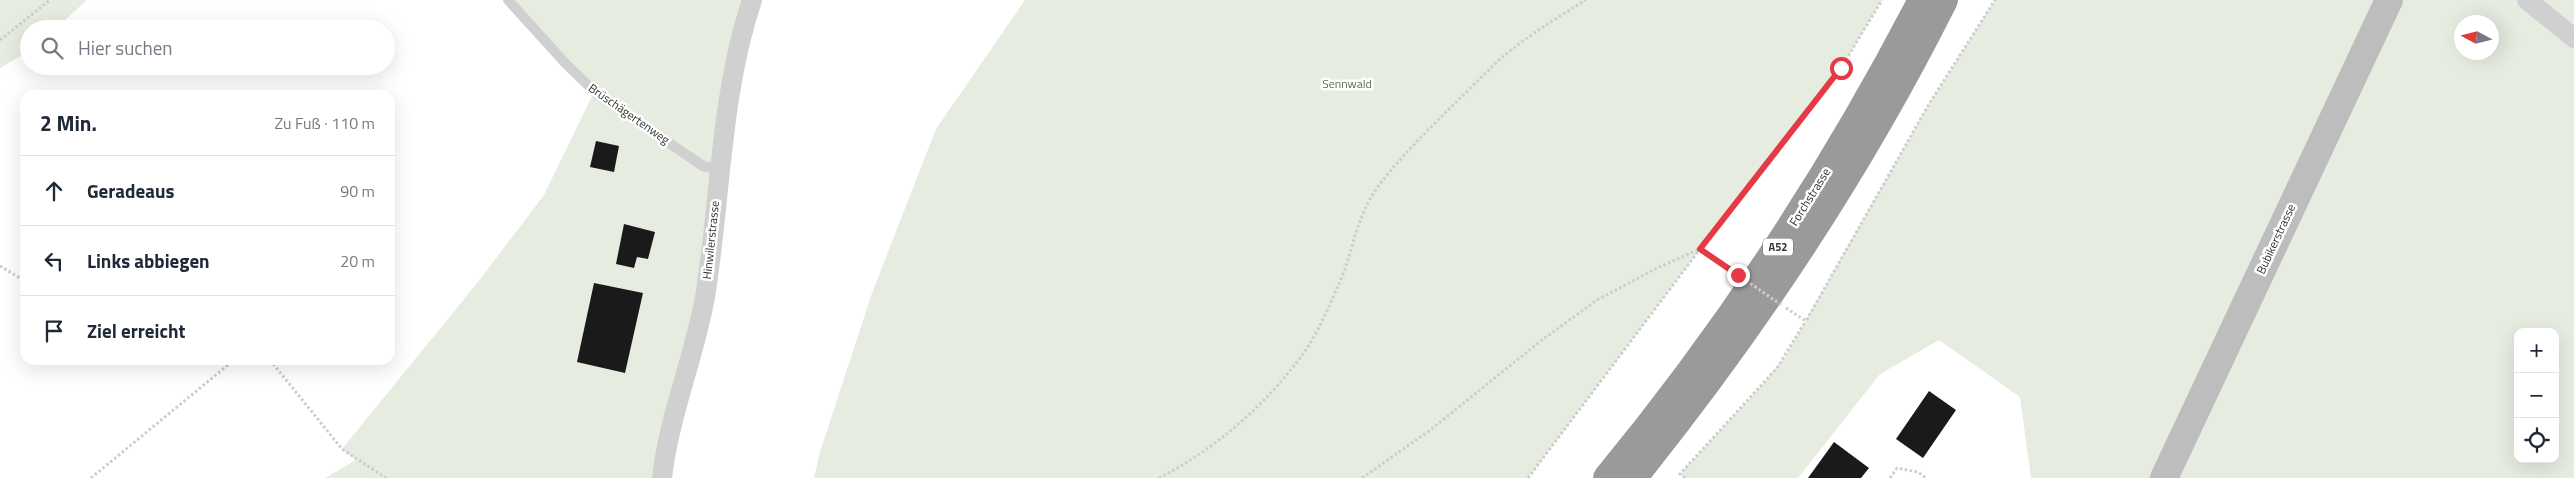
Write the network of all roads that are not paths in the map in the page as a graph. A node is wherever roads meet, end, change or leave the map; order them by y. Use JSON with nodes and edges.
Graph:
{"nodes":[{"id":1,"x":508,"y":0,"type":"edge"},
{"id":2,"x":752,"y":0,"type":"edge"},
{"id":3,"x":1922,"y":0,"type":"edge"},
{"id":4,"x":1944,"y":0,"type":"edge"},
{"id":5,"x":2389,"y":0,"type":"edge"},
{"id":6,"x":2527,"y":0,"type":"edge"},
{"id":7,"x":2574,"y":38,"type":"edge"},
{"id":8,"x":718,"y":169,"type":"junction"},
{"id":9,"x":662,"y":478,"type":"edge"},
{"id":10,"x":1608,"y":478,"type":"edge"},
{"id":11,"x":1633,"y":478,"type":"edge"},
{"id":12,"x":2164,"y":478,"type":"edge"}],
"edges":[{"from":1,"to":8,"type":"lane","name":"Brüschägertenweg"},
{"from":2,"to":8,"type":"street","name":"Hinwilerstrasse"},
{"from":3,"to":10,"type":"highway","name":"Forchstrasse","number":"A52"},
{"from":4,"to":11,"type":"highway","name":"Forchstrasse","number":"A52"},
{"from":5,"to":12,"type":"street","name":"Bubikerstrasse"},
{"from":6,"to":7,"type":"street"},
{"from":8,"to":9,"type":"street","name":"Hinwilerstrasse"}]}
